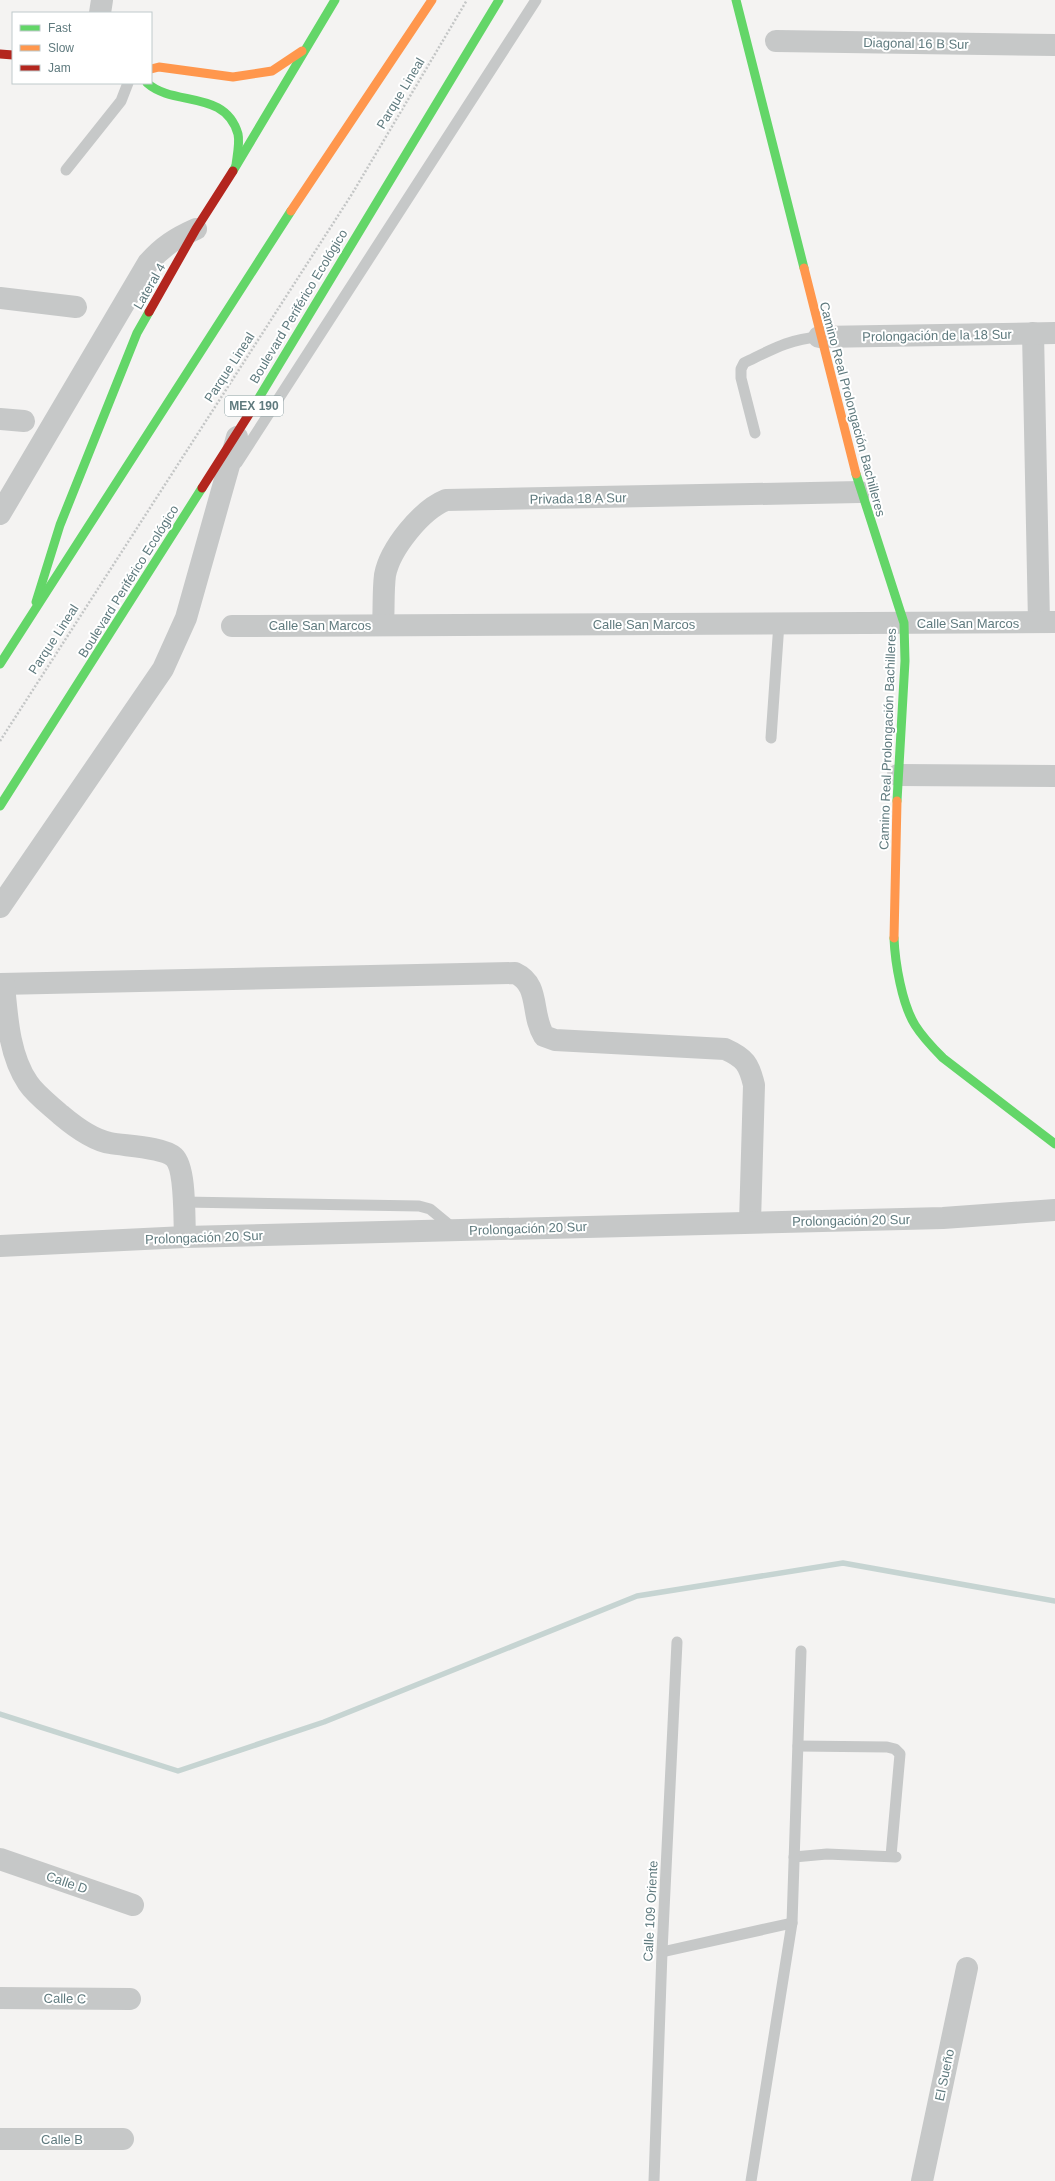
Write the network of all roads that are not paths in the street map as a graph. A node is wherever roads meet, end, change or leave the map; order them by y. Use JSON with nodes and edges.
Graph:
{"nodes":[{"id":1,"x":102,"y":0,"type":"edge"},
{"id":2,"x":335,"y":0,"type":"edge"},
{"id":3,"x":432,"y":0,"type":"edge"},
{"id":4,"x":499,"y":0,"type":"edge"},
{"id":5,"x":536,"y":0,"type":"edge"},
{"id":6,"x":736,"y":0,"type":"edge"},
{"id":7,"x":100,"y":12,"type":"edge"},
{"id":8,"x":776,"y":41,"type":"dead end"},
{"id":9,"x":1055,"y":45,"type":"edge"},
{"id":10,"x":307,"y":48,"type":"junction"},
{"id":11,"x":0,"y":54,"type":"edge"},
{"id":12,"x":12,"y":55,"type":"edge"},
{"id":13,"x":152,"y":69,"type":"edge"},
{"id":14,"x":222,"y":75,"type":"junction"},
{"id":15,"x":128,"y":84,"type":"edge"},
{"id":16,"x":148,"y":84,"type":"edge"},
{"id":17,"x":215,"y":107,"type":"junction"},
{"id":18,"x":236,"y":166,"type":"junction"},
{"id":19,"x":66,"y":170,"type":"dead end"},
{"id":20,"x":196,"y":230,"type":"junction"},
{"id":21,"x":0,"y":298,"type":"edge"},
{"id":22,"x":76,"y":307,"type":"dead end"},
{"id":23,"x":1033,"y":333,"type":"junction"},
{"id":24,"x":1055,"y":333,"type":"edge"},
{"id":25,"x":819,"y":337,"type":"junction"},
{"id":26,"x":0,"y":419,"type":"edge"},
{"id":27,"x":24,"y":421,"type":"dead end"},
{"id":28,"x":239,"y":430,"type":"junction"},
{"id":29,"x":755,"y":433,"type":"dead end"},
{"id":30,"x":224,"y":482,"type":"junction"},
{"id":31,"x":860,"y":492,"type":"junction"},
{"id":32,"x":0,"y":514,"type":"edge"},
{"id":33,"x":34,"y":608,"type":"junction"},
{"id":34,"x":1047,"y":622,"type":"edge"},
{"id":35,"x":779,"y":623,"type":"junction"},
{"id":36,"x":904,"y":623,"type":"junction"},
{"id":37,"x":383,"y":625,"type":"junction"},
{"id":38,"x":232,"y":626,"type":"dead end"},
{"id":39,"x":0,"y":664,"type":"edge"},
{"id":40,"x":771,"y":738,"type":"dead end"},
{"id":41,"x":898,"y":775,"type":"junction"},
{"id":42,"x":1055,"y":776,"type":"edge"},
{"id":43,"x":0,"y":806,"type":"edge"},
{"id":44,"x":0,"y":907,"type":"edge"},
{"id":45,"x":2,"y":984,"type":"edge"},
{"id":46,"x":1055,"y":1144,"type":"edge"},
{"id":47,"x":183,"y":1202,"type":"junction"},
{"id":48,"x":1055,"y":1210,"type":"edge"},
{"id":49,"x":750,"y":1222,"type":"junction"},
{"id":50,"x":455,"y":1230,"type":"junction"},
{"id":51,"x":185,"y":1237,"type":"junction"},
{"id":52,"x":0,"y":1246,"type":"edge"},
{"id":53,"x":678,"y":1642,"type":"dead end"},
{"id":54,"x":801,"y":1651,"type":"dead end"},
{"id":55,"x":798,"y":1746,"type":"junction"},
{"id":56,"x":794,"y":1857,"type":"junction"},
{"id":57,"x":0,"y":1860,"type":"edge"},
{"id":58,"x":133,"y":1905,"type":"dead end"},
{"id":59,"x":792,"y":1923,"type":"junction"},
{"id":60,"x":662,"y":1952,"type":"junction"},
{"id":61,"x":966,"y":1968,"type":"dead end"},
{"id":62,"x":0,"y":1998,"type":"edge"},
{"id":63,"x":130,"y":1999,"type":"dead end"},
{"id":64,"x":0,"y":2139,"type":"edge"},
{"id":65,"x":123,"y":2140,"type":"dead end"},
{"id":66,"x":654,"y":2181,"type":"edge"},
{"id":67,"x":751,"y":2181,"type":"edge"},
{"id":68,"x":922,"y":2181,"type":"edge"}],
"edges":[{"from":1,"to":7,"type":"street"},
{"from":2,"to":10,"type":"main road","name":"Lateral 4"},
{"from":3,"to":33,"type":"main road"},
{"from":4,"to":28,"type":"main road","name":"Boulevard Periférico Ecológico","number":"MEX 190"},
{"from":5,"to":30,"type":"lane"},
{"from":6,"to":25,"type":"main road","name":"Camino Real Prolongación Bachilleres"},
{"from":8,"to":9,"type":"street","name":"Diagonal 16 B Sur"},
{"from":10,"to":14,"type":"main road"},
{"from":10,"to":18,"type":"main road","name":"Lateral 4"},
{"from":11,"to":12,"type":"main road"},
{"from":13,"to":14,"type":"main road"},
{"from":14,"to":17,"type":"main road"},
{"from":15,"to":19,"type":"lane"},
{"from":16,"to":17,"type":"main road"},
{"from":17,"to":18,"type":"main road"},
{"from":18,"to":20,"type":"main road","name":"Lateral 4"},
{"from":20,"to":32,"type":"street"},
{"from":20,"to":33,"type":"main road","name":"Lateral 4"},
{"from":21,"to":22,"type":"street"},
{"from":23,"to":24,"type":"street","name":"Prolongación de la 18 Sur"},
{"from":23,"to":25,"type":"street","name":"Prolongación de la 18 Sur"},
{"from":23,"to":34,"type":"street"},
{"from":25,"to":29,"type":"lane"},
{"from":25,"to":31,"type":"main road","name":"Camino Real Prolongación Bachilleres"},
{"from":26,"to":27,"type":"street"},
{"from":28,"to":30,"type":"street"},
{"from":28,"to":43,"type":"main road","name":"Boulevard Periférico Ecológico","number":"MEX 190"},
{"from":30,"to":44,"type":"street"},
{"from":31,"to":36,"type":"main road","name":"Camino Real Prolongación Bachilleres"},
{"from":31,"to":37,"type":"street","name":"Privada 18 A Sur"},
{"from":33,"to":39,"type":"main road"},
{"from":34,"to":36,"type":"street","name":"Calle San Marcos"},
{"from":35,"to":36,"type":"street","name":"Calle San Marcos"},
{"from":35,"to":37,"type":"street","name":"Calle San Marcos"},
{"from":35,"to":40,"type":"lane"},
{"from":36,"to":41,"type":"main road","name":"Camino Real Prolongación Bachilleres"},
{"from":37,"to":38,"type":"street","name":"Calle San Marcos"},
{"from":41,"to":42,"type":"street"},
{"from":41,"to":46,"type":"main road","name":"Camino Real Prolongación Bachilleres"},
{"from":45,"to":47,"type":"street"},
{"from":45,"to":49,"type":"street"},
{"from":47,"to":50,"type":"lane"},
{"from":47,"to":51,"type":"street"},
{"from":48,"to":49,"type":"street","name":"Prolongación 20 Sur"},
{"from":49,"to":50,"type":"street","name":"Prolongación 20 Sur"},
{"from":50,"to":51,"type":"street","name":"Prolongación 20 Sur"},
{"from":51,"to":52,"type":"street","name":"Prolongación 20 Sur"},
{"from":53,"to":60,"type":"lane","name":"Calle 109 Oriente"},
{"from":54,"to":55,"type":"lane"},
{"from":55,"to":56,"type":"lane"},
{"from":55,"to":56,"type":"lane"},
{"from":56,"to":59,"type":"lane"},
{"from":57,"to":58,"type":"street","name":"Calle D"},
{"from":59,"to":60,"type":"lane"},
{"from":59,"to":67,"type":"lane"},
{"from":60,"to":66,"type":"lane","name":"Calle 109 Oriente"},
{"from":61,"to":68,"type":"street","name":"El Sueño"},
{"from":62,"to":63,"type":"street","name":"Calle C"},
{"from":64,"to":65,"type":"street","name":"Calle B"}]}
